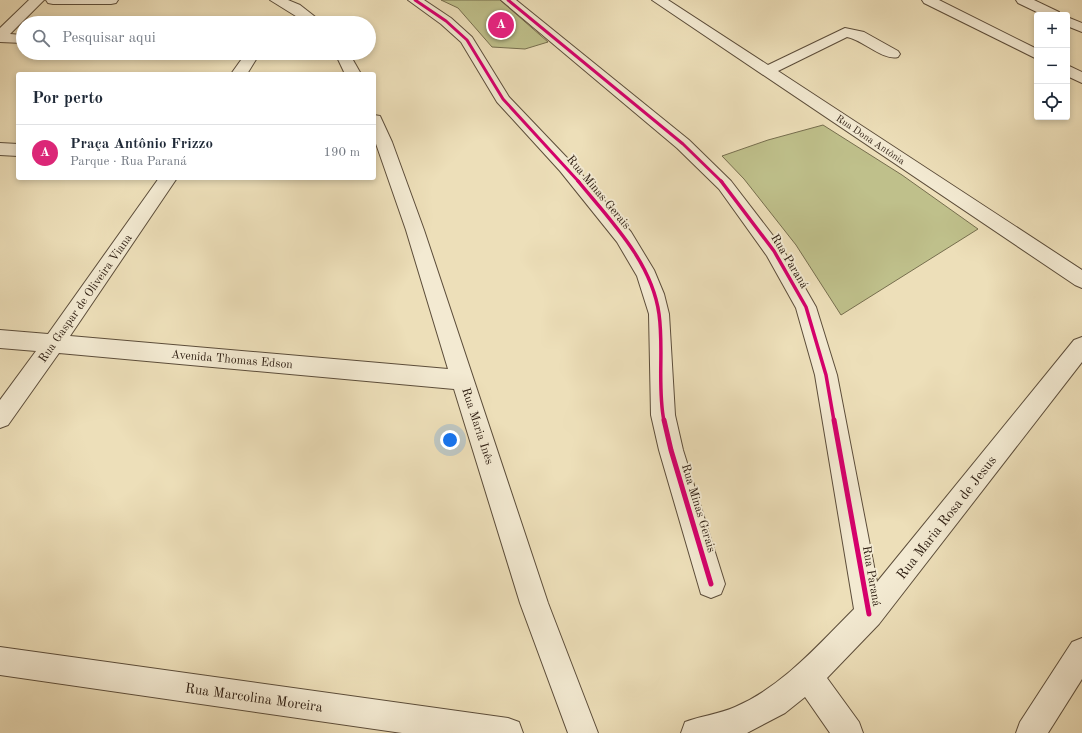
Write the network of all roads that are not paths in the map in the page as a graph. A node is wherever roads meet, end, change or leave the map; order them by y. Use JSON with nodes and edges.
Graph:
{"nodes":[{"id":1,"x":37,"y":0,"type":"edge"},
{"id":2,"x":53,"y":0,"type":"edge"},
{"id":3,"x":111,"y":0,"type":"edge"},
{"id":4,"x":278,"y":0,"type":"edge"},
{"id":5,"x":415,"y":0,"type":"edge"},
{"id":6,"x":508,"y":0,"type":"edge"},
{"id":7,"x":659,"y":0,"type":"edge"},
{"id":8,"x":930,"y":0,"type":"edge"},
{"id":9,"x":1023,"y":0,"type":"edge"},
{"id":10,"x":1048,"y":12,"type":"edge"},
{"id":11,"x":25,"y":16,"type":"edge"},
{"id":12,"x":306,"y":16,"type":"edge"},
{"id":13,"x":1070,"y":22,"type":"edge"},
{"id":14,"x":16,"y":27,"type":"edge"},
{"id":15,"x":1082,"y":28,"type":"edge"},
{"id":16,"x":6,"y":40,"type":"edge"},
{"id":17,"x":1034,"y":53,"type":"edge"},
{"id":18,"x":893,"y":54,"type":"dead end"},
{"id":19,"x":248,"y":60,"type":"edge"},
{"id":20,"x":346,"y":60,"type":"edge"},
{"id":21,"x":767,"y":71,"type":"junction"},
{"id":22,"x":240,"y":72,"type":"edge"},
{"id":23,"x":352,"y":72,"type":"edge"},
{"id":24,"x":1070,"y":72,"type":"edge"},
{"id":25,"x":1082,"y":78,"type":"edge"},
{"id":26,"x":376,"y":124,"type":"edge"},
{"id":27,"x":0,"y":148,"type":"edge"},
{"id":28,"x":16,"y":150,"type":"edge"},
{"id":29,"x":167,"y":180,"type":"edge"},
{"id":30,"x":1078,"y":270,"type":"edge"},
{"id":31,"x":0,"y":339,"type":"edge"},
{"id":32,"x":54,"y":343,"type":"junction"},
{"id":33,"x":1082,"y":346,"type":"edge"},
{"id":34,"x":463,"y":380,"type":"junction"},
{"id":35,"x":0,"y":418,"type":"edge"},
{"id":36,"x":711,"y":584,"type":"dead end"},
{"id":37,"x":869,"y":614,"type":"junction"},
{"id":38,"x":1082,"y":652,"type":"edge"},
{"id":39,"x":0,"y":662,"type":"edge"},
{"id":40,"x":808,"y":676,"type":"junction"},
{"id":41,"x":508,"y":733,"type":"edge"},
{"id":42,"x":583,"y":733,"type":"edge"},
{"id":43,"x":696,"y":733,"type":"edge"},
{"id":44,"x":848,"y":733,"type":"edge"},
{"id":45,"x":1031,"y":733,"type":"edge"}],
"edges":[{"from":1,"to":11,"type":"street"},
{"from":2,"to":3,"type":"street"},
{"from":4,"to":12,"type":"street"},
{"from":5,"to":36,"type":"street","name":"Rua Minas Gerais"},
{"from":6,"to":37,"type":"street","name":"Rua Paraná"},
{"from":7,"to":21,"type":"street","name":"Rua Dona Antônia"},
{"from":8,"to":17,"type":"street"},
{"from":9,"to":10,"type":"street"},
{"from":13,"to":15,"type":"street"},
{"from":14,"to":16,"type":"street"},
{"from":18,"to":21,"type":"street"},
{"from":19,"to":22,"type":"street"},
{"from":20,"to":23,"type":"street"},
{"from":21,"to":30,"type":"street","name":"Rua Dona Antônia"},
{"from":24,"to":25,"type":"street"},
{"from":26,"to":34,"type":"street","name":"Rua Maria Inês"},
{"from":27,"to":28,"type":"street"},
{"from":29,"to":32,"type":"street","name":"Rua Gaspar de Oliveira Viana"},
{"from":31,"to":32,"type":"street","name":"Avenida Thomas Edson"},
{"from":32,"to":34,"type":"street","name":"Avenida Thomas Edson"},
{"from":32,"to":35,"type":"street","name":"Rua Gaspar de Oliveira Viana"},
{"from":33,"to":37,"type":"street","name":"Rua Maria Rosa de Jesus"},
{"from":34,"to":42,"type":"street","name":"Rua Maria Inês"},
{"from":37,"to":40,"type":"street","name":"Rua Maria Rosa de Jesus"},
{"from":38,"to":45,"type":"street"},
{"from":39,"to":41,"type":"street","name":"Rua Marcolina Moreira"},
{"from":40,"to":43,"type":"street","name":"Rua Maria Rosa de Jesus"},
{"from":40,"to":44,"type":"street"}]}
